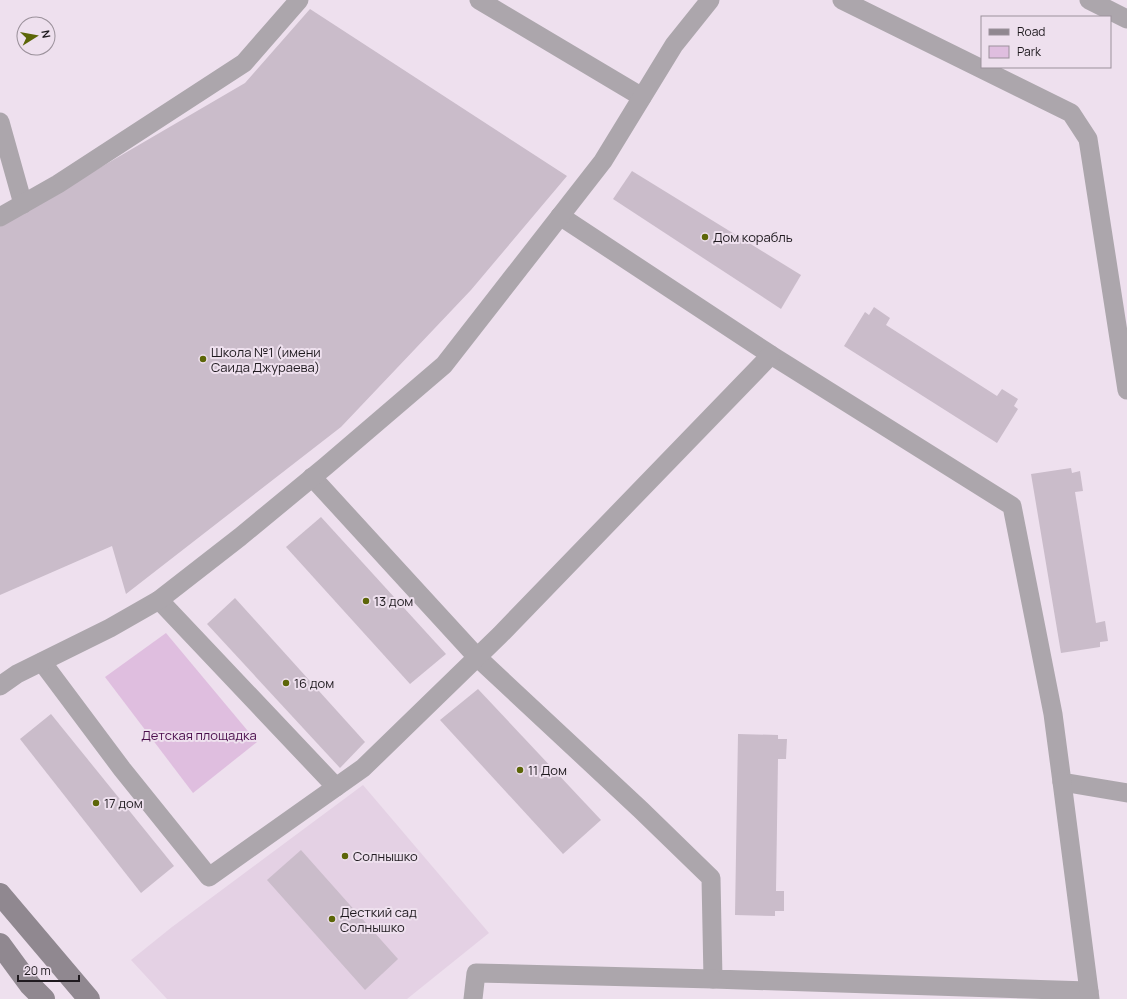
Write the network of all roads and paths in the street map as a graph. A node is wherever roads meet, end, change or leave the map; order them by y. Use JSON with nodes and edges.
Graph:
{"nodes":[{"id":1,"x":299,"y":0,"type":"edge"},
{"id":2,"x":479,"y":0,"type":"edge"},
{"id":3,"x":710,"y":0,"type":"edge"},
{"id":4,"x":842,"y":0,"type":"edge"},
{"id":5,"x":1089,"y":0,"type":"edge"},
{"id":6,"x":1127,"y":19,"type":"edge"},
{"id":7,"x":642,"y":97,"type":"junction"},
{"id":8,"x":0,"y":122,"type":"edge"},
{"id":9,"x":23,"y":204,"type":"junction"},
{"id":10,"x":560,"y":216,"type":"junction"},
{"id":11,"x":0,"y":217,"type":"edge"},
{"id":12,"x":771,"y":355,"type":"junction"},
{"id":13,"x":1127,"y":390,"type":"edge"},
{"id":14,"x":312,"y":477,"type":"junction"},
{"id":15,"x":159,"y":600,"type":"junction"},
{"id":16,"x":477,"y":657,"type":"junction"},
{"id":17,"x":42,"y":662,"type":"junction"},
{"id":18,"x":0,"y":686,"type":"edge"},
{"id":19,"x":1062,"y":782,"type":"junction"},
{"id":20,"x":336,"y":787,"type":"junction"},
{"id":21,"x":1127,"y":793,"type":"edge"},
{"id":22,"x":0,"y":894,"type":"edge"},
{"id":23,"x":0,"y":944,"type":"edge"},
{"id":24,"x":713,"y":979,"type":"junction"},
{"id":25,"x":1090,"y":995,"type":"edge"},
{"id":26,"x":44,"y":999,"type":"edge"},
{"id":27,"x":89,"y":999,"type":"edge"},
{"id":28,"x":473,"y":999,"type":"edge"}],
"edges":[{"from":1,"to":9,"type":"street"},
{"from":2,"to":7,"type":"street"},
{"from":3,"to":7,"type":"street"},
{"from":4,"to":13,"type":"street"},
{"from":5,"to":6,"type":"street"},
{"from":7,"to":10,"type":"street"},
{"from":8,"to":9,"type":"street"},
{"from":9,"to":11,"type":"street"},
{"from":10,"to":12,"type":"street"},
{"from":10,"to":14,"type":"street"},
{"from":12,"to":16,"type":"street"},
{"from":12,"to":19,"type":"street"},
{"from":14,"to":15,"type":"street"},
{"from":14,"to":16,"type":"street"},
{"from":15,"to":17,"type":"street"},
{"from":15,"to":20,"type":"street"},
{"from":16,"to":20,"type":"street"},
{"from":16,"to":24,"type":"street"},
{"from":17,"to":18,"type":"street"},
{"from":17,"to":20,"type":"street"},
{"from":19,"to":21,"type":"street"},
{"from":19,"to":25,"type":"street"},
{"from":22,"to":27,"type":"main road"},
{"from":23,"to":26,"type":"main road"},
{"from":24,"to":25,"type":"street"},
{"from":24,"to":28,"type":"street"}]}
